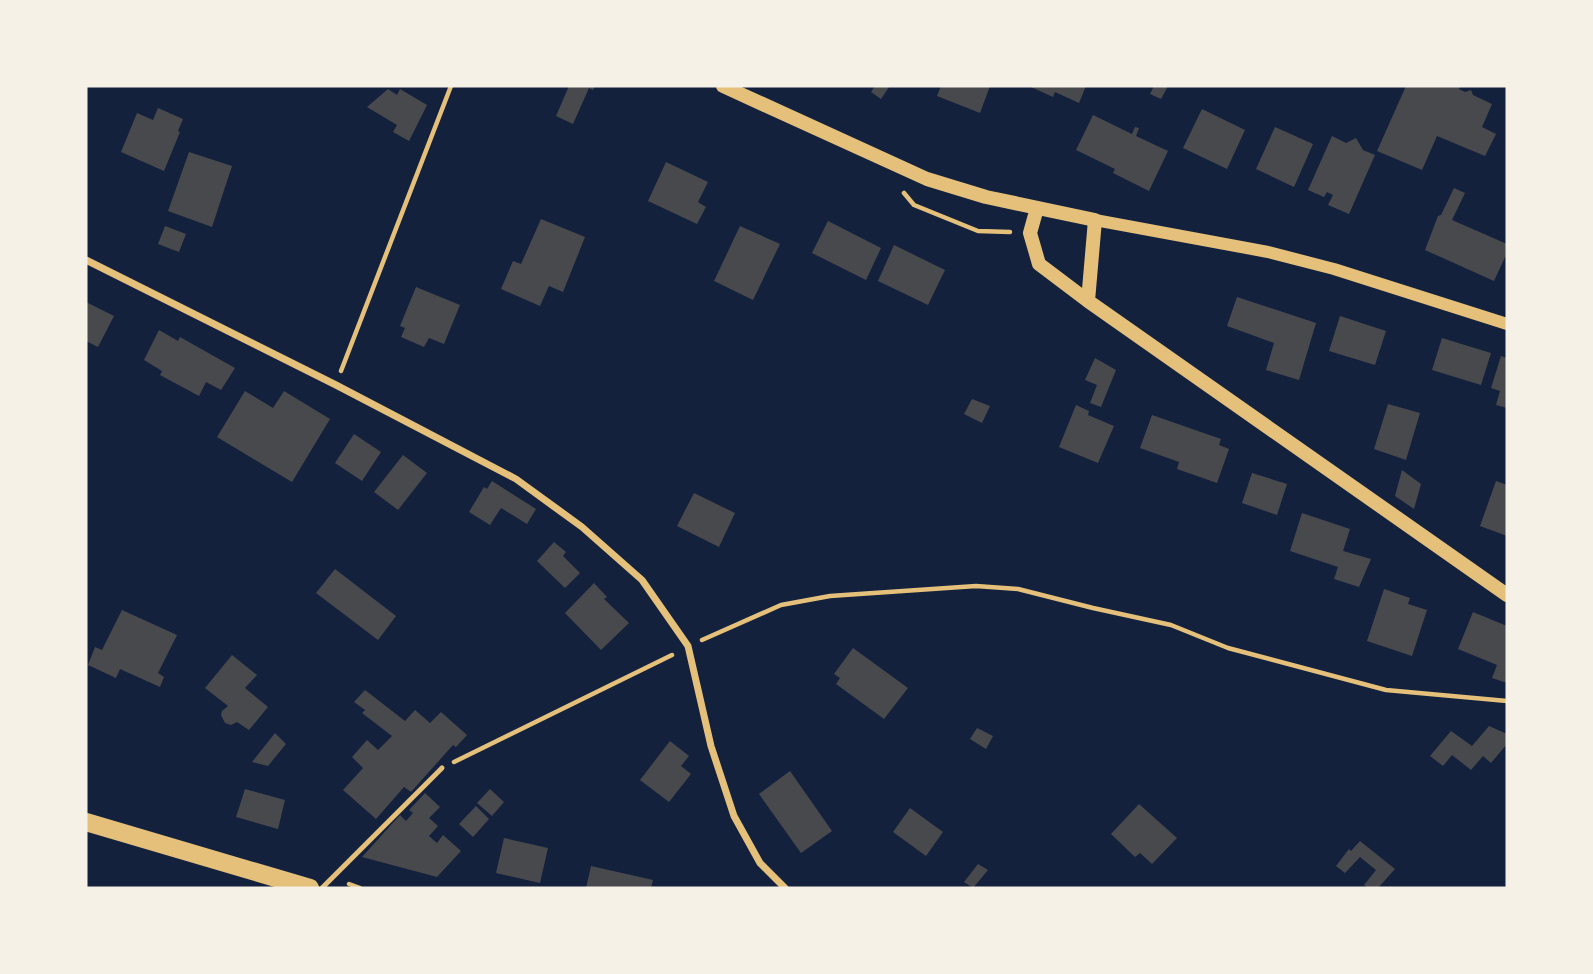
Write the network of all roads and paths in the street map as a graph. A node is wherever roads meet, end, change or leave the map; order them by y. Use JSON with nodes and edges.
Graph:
{"nodes":[{"id":1,"x":451,"y":86,"type":"edge"},
{"id":2,"x":723,"y":86,"type":"edge"},
{"id":3,"x":1037,"y":208,"type":"junction"},
{"id":4,"x":1095,"y":219,"type":"junction"},
{"id":5,"x":86,"y":260,"type":"edge"},
{"id":6,"x":1087,"y":301,"type":"junction"},
{"id":7,"x":1507,"y":324,"type":"edge"},
{"id":8,"x":336,"y":385,"type":"junction"},
{"id":9,"x":1507,"y":595,"type":"edge"},
{"id":10,"x":688,"y":646,"type":"junction"},
{"id":11,"x":1507,"y":701,"type":"edge"},
{"id":12,"x":442,"y":768,"type":"joint"},
{"id":13,"x":86,"y":822,"type":"edge"},
{"id":14,"x":310,"y":888,"type":"edge"},
{"id":15,"x":322,"y":888,"type":"edge"},
{"id":16,"x":785,"y":888,"type":"edge"}],
"edges":[{"from":1,"to":8,"type":"path"},
{"from":2,"to":3,"type":"main road"},
{"from":3,"to":4,"type":"main road"},
{"from":3,"to":6,"type":"main road"},
{"from":4,"to":6,"type":"main road"},
{"from":4,"to":7,"type":"street"},
{"from":5,"to":8,"type":"street"},
{"from":6,"to":9,"type":"main road"},
{"from":8,"to":10,"type":"street"},
{"from":10,"to":11,"type":"path"},
{"from":10,"to":12,"type":"path"},
{"from":10,"to":16,"type":"street"},
{"from":12,"to":15,"type":"lane"},
{"from":13,"to":14,"type":"main road"}]}
